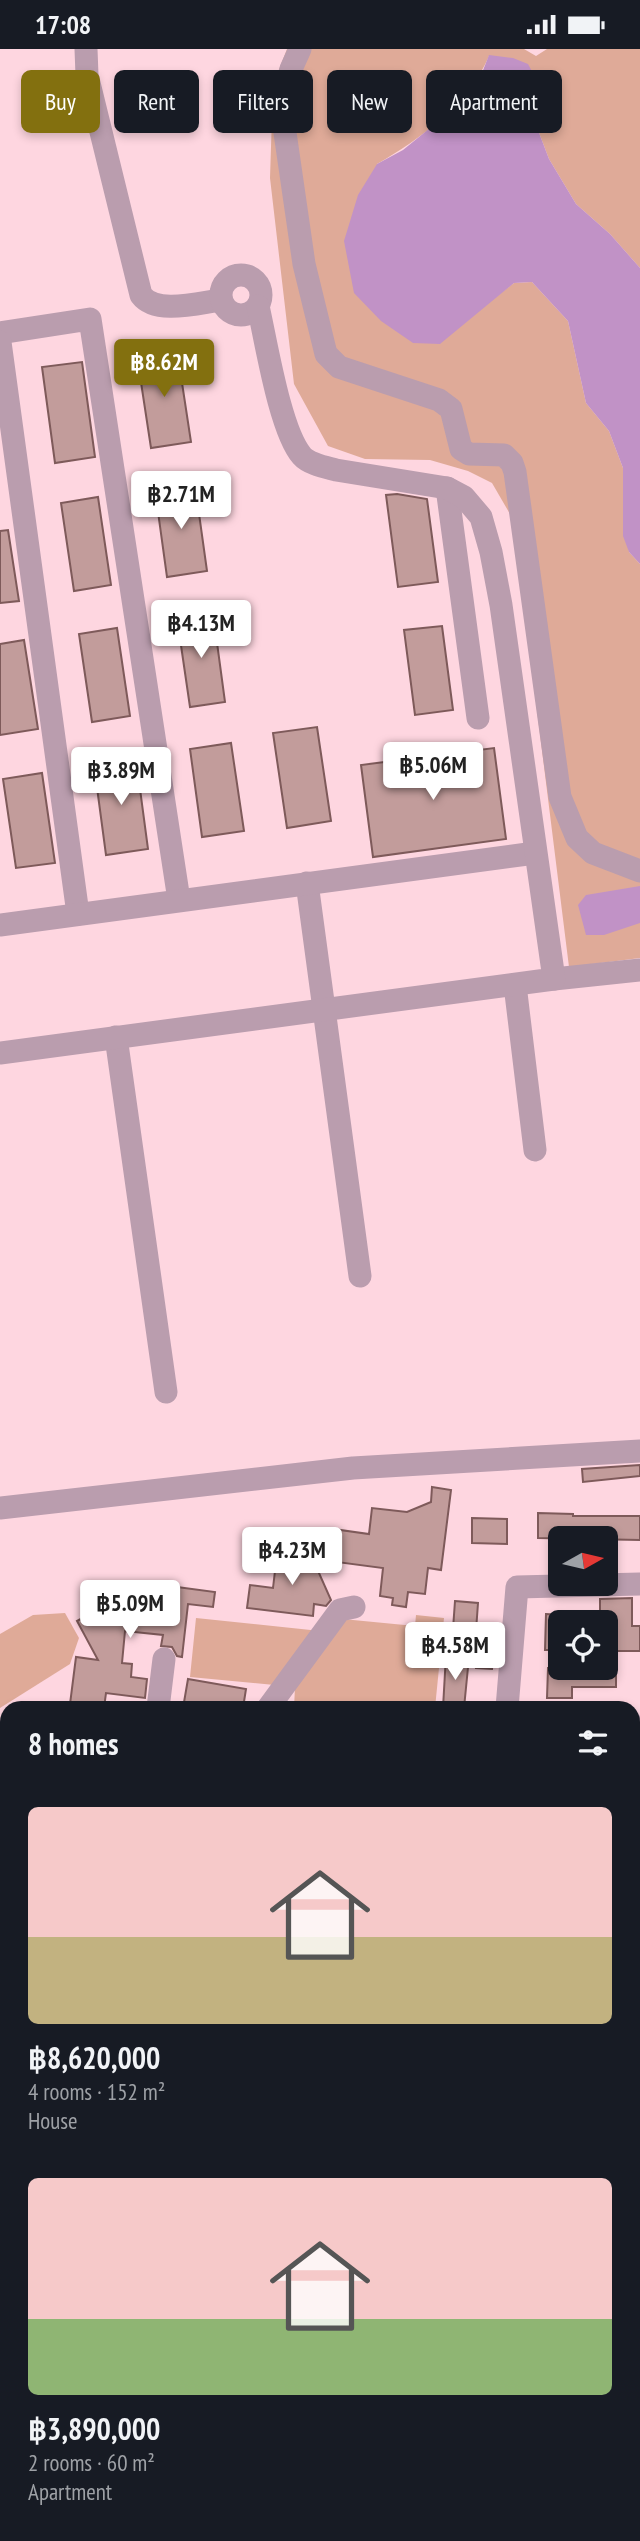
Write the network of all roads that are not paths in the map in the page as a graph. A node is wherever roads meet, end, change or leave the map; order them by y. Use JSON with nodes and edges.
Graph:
{"nodes":[{"id":1,"x":86,"y":49,"type":"edge"},
{"id":2,"x":300,"y":49,"type":"edge"},
{"id":3,"x":221,"y":300,"type":"junction"},
{"id":4,"x":258,"y":306,"type":"junction"},
{"id":5,"x":0,"y":333,"type":"edge"},
{"id":6,"x":0,"y":342,"type":"edge"},
{"id":7,"x":447,"y":488,"type":"junction"},
{"id":8,"x":478,"y":718,"type":"dead end"},
{"id":9,"x":535,"y":853,"type":"junction"},
{"id":10,"x":640,"y":871,"type":"edge"},
{"id":11,"x":307,"y":883,"type":"junction"},
{"id":12,"x":178,"y":900,"type":"junction"},
{"id":13,"x":78,"y":914,"type":"junction"},
{"id":14,"x":0,"y":925,"type":"edge"},
{"id":15,"x":640,"y":971,"type":"edge"},
{"id":16,"x":554,"y":979,"type":"junction"},
{"id":17,"x":515,"y":985,"type":"junction"},
{"id":18,"x":323,"y":1010,"type":"junction"},
{"id":19,"x":116,"y":1037,"type":"junction"},
{"id":20,"x":0,"y":1052,"type":"edge"},
{"id":21,"x":535,"y":1150,"type":"dead end"},
{"id":22,"x":360,"y":1276,"type":"dead end"},
{"id":23,"x":166,"y":1392,"type":"dead end"},
{"id":24,"x":640,"y":1451,"type":"edge"},
{"id":25,"x":0,"y":1508,"type":"edge"},
{"id":26,"x":640,"y":1584,"type":"edge"},
{"id":27,"x":354,"y":1607,"type":"dead end"},
{"id":28,"x":164,"y":1659,"type":"dead end"},
{"id":29,"x":159,"y":1701,"type":"edge"},
{"id":30,"x":273,"y":1701,"type":"edge"},
{"id":31,"x":508,"y":1701,"type":"edge"}],
"edges":[{"from":1,"to":3,"type":"street"},
{"from":2,"to":10,"type":"street"},
{"from":3,"to":4,"type":"street"},
{"from":3,"to":4,"type":"street"},
{"from":4,"to":7,"type":"street"},
{"from":5,"to":12,"type":"street"},
{"from":6,"to":13,"type":"street"},
{"from":7,"to":8,"type":"street"},
{"from":7,"to":9,"type":"street"},
{"from":9,"to":11,"type":"street"},
{"from":9,"to":16,"type":"street"},
{"from":11,"to":12,"type":"street"},
{"from":11,"to":18,"type":"street"},
{"from":12,"to":13,"type":"street"},
{"from":13,"to":14,"type":"street"},
{"from":15,"to":16,"type":"street"},
{"from":16,"to":17,"type":"street"},
{"from":17,"to":18,"type":"street"},
{"from":17,"to":21,"type":"street"},
{"from":18,"to":19,"type":"street"},
{"from":18,"to":22,"type":"street"},
{"from":19,"to":20,"type":"street"},
{"from":19,"to":23,"type":"street"},
{"from":24,"to":25,"type":"street"},
{"from":26,"to":31,"type":"street"},
{"from":27,"to":30,"type":"street"},
{"from":28,"to":29,"type":"street"}]}
